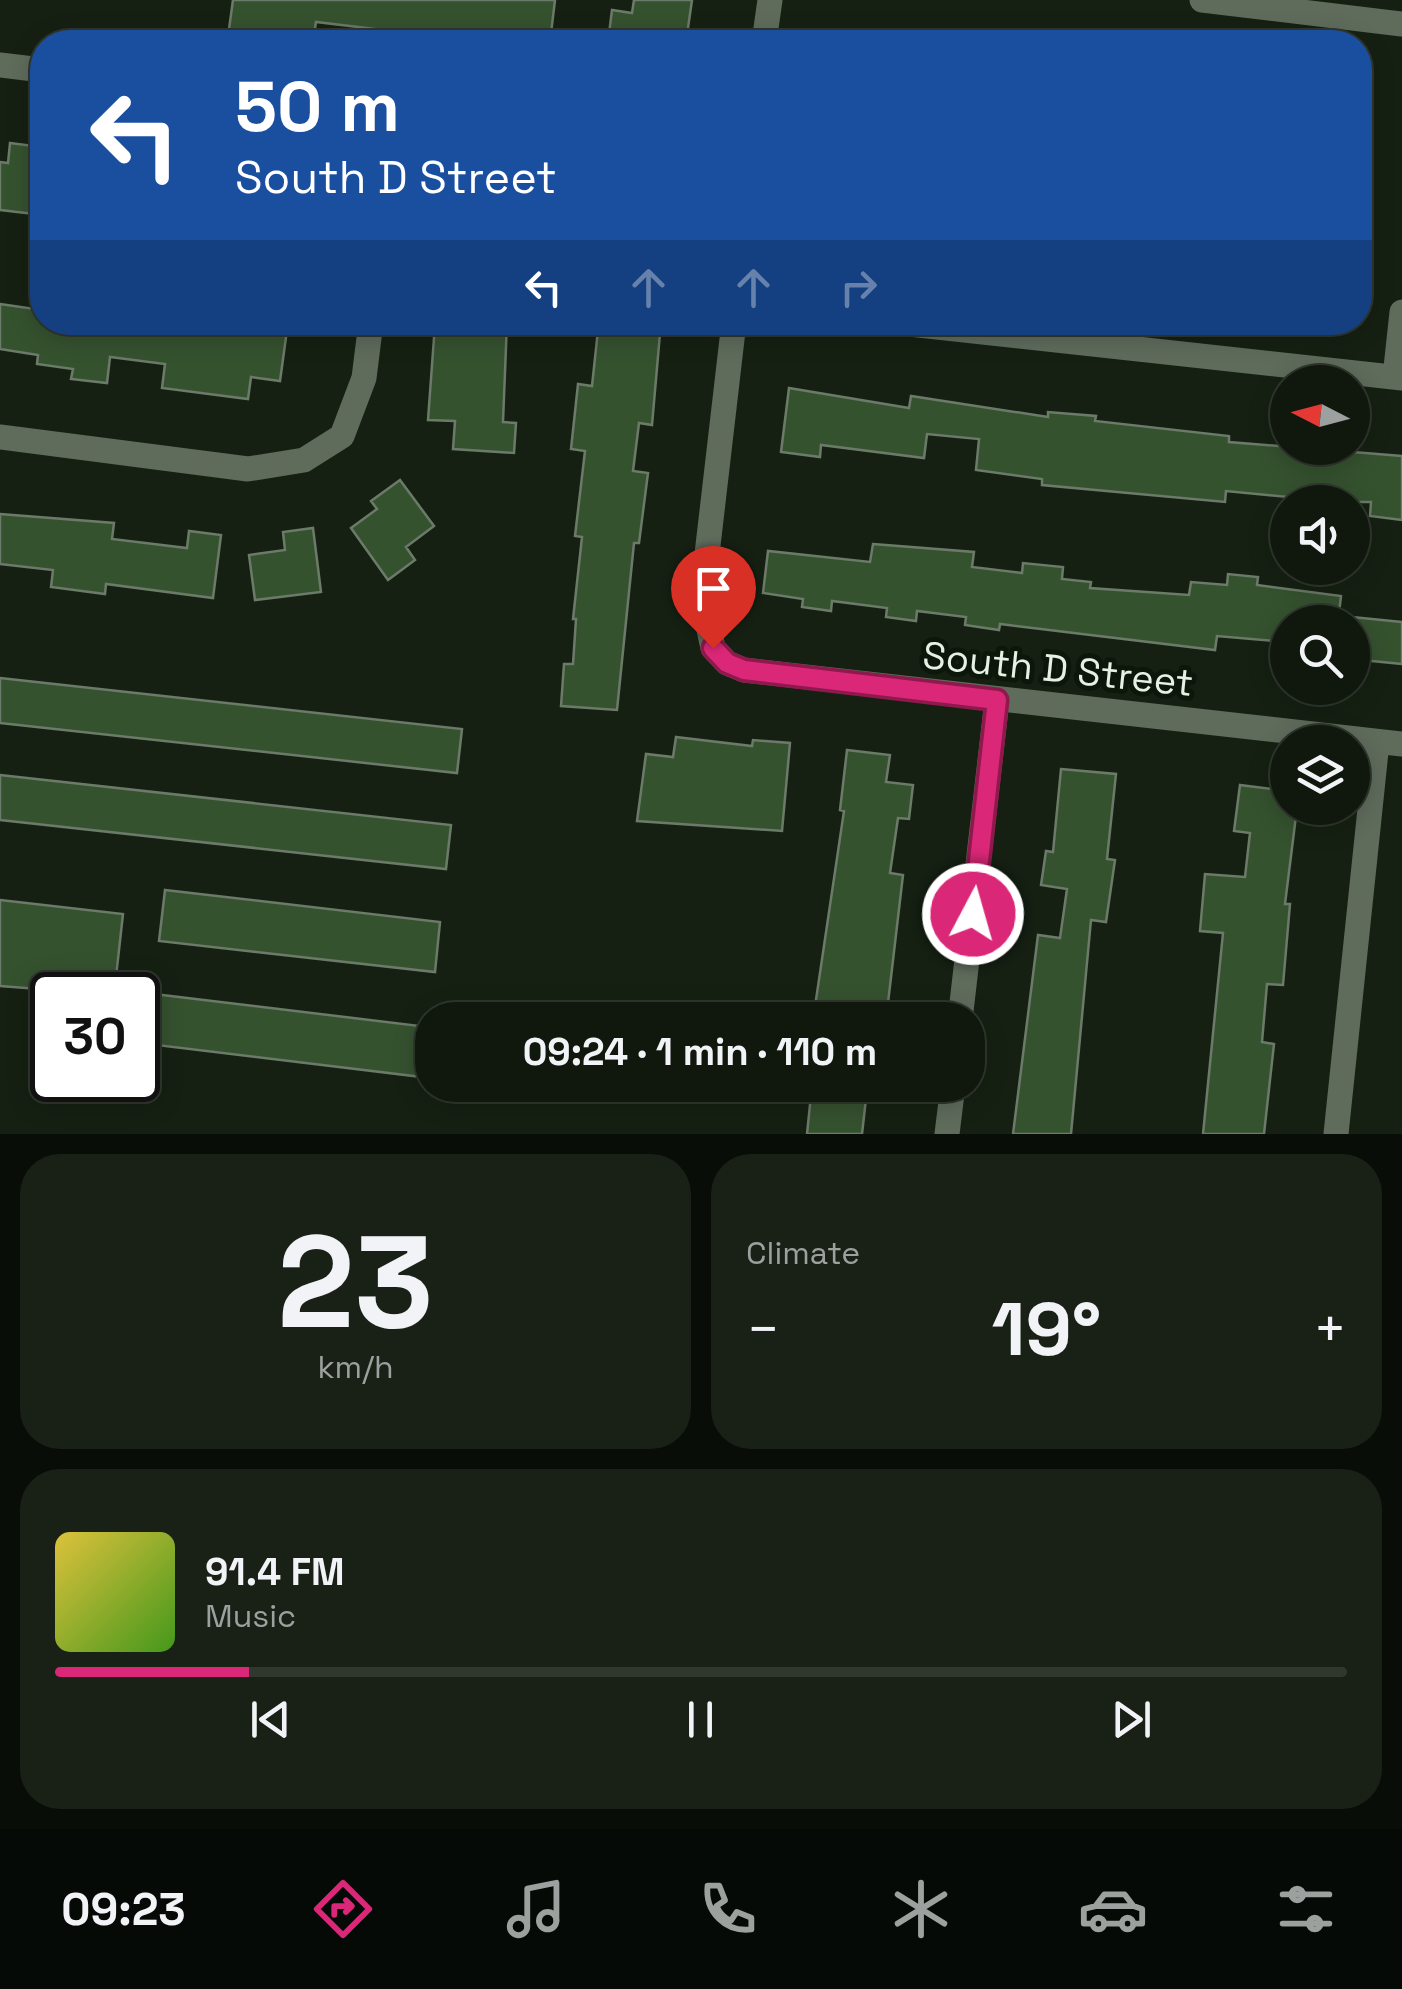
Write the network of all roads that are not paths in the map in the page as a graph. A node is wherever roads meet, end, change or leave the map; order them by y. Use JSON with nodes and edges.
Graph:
{"nodes":[{"id":1,"x":770,"y":0,"type":"edge"},
{"id":2,"x":1202,"y":0,"type":"edge"},
{"id":3,"x":1402,"y":24,"type":"edge"},
{"id":4,"x":766,"y":30,"type":"edge"},
{"id":5,"x":0,"y":65,"type":"edge"},
{"id":6,"x":30,"y":69,"type":"edge"},
{"id":7,"x":1402,"y":312,"type":"edge"},
{"id":8,"x":369,"y":335,"type":"edge"},
{"id":9,"x":732,"y":335,"type":"edge"},
{"id":10,"x":1009,"y":335,"type":"edge"},
{"id":11,"x":1398,"y":378,"type":"edge"},
{"id":12,"x":0,"y":437,"type":"edge"},
{"id":13,"x":997,"y":700,"type":"junction"},
{"id":14,"x":1389,"y":743,"type":"edge"},
{"id":15,"x":962,"y":1002,"type":"edge"},
{"id":16,"x":951,"y":1102,"type":"edge"},
{"id":17,"x":947,"y":1134,"type":"edge"},
{"id":18,"x":1336,"y":1134,"type":"edge"}],
"edges":[{"from":1,"to":4,"type":"street"},
{"from":2,"to":3,"type":"street"},
{"from":5,"to":6,"type":"street"},
{"from":7,"to":11,"type":"street"},
{"from":8,"to":12,"type":"street"},
{"from":9,"to":13,"type":"street","name":"South D Street"},
{"from":10,"to":11,"type":"street"},
{"from":13,"to":14,"type":"street","name":"South D Street"},
{"from":13,"to":15,"type":"street"},
{"from":14,"to":18,"type":"street"},
{"from":16,"to":17,"type":"street"}]}
